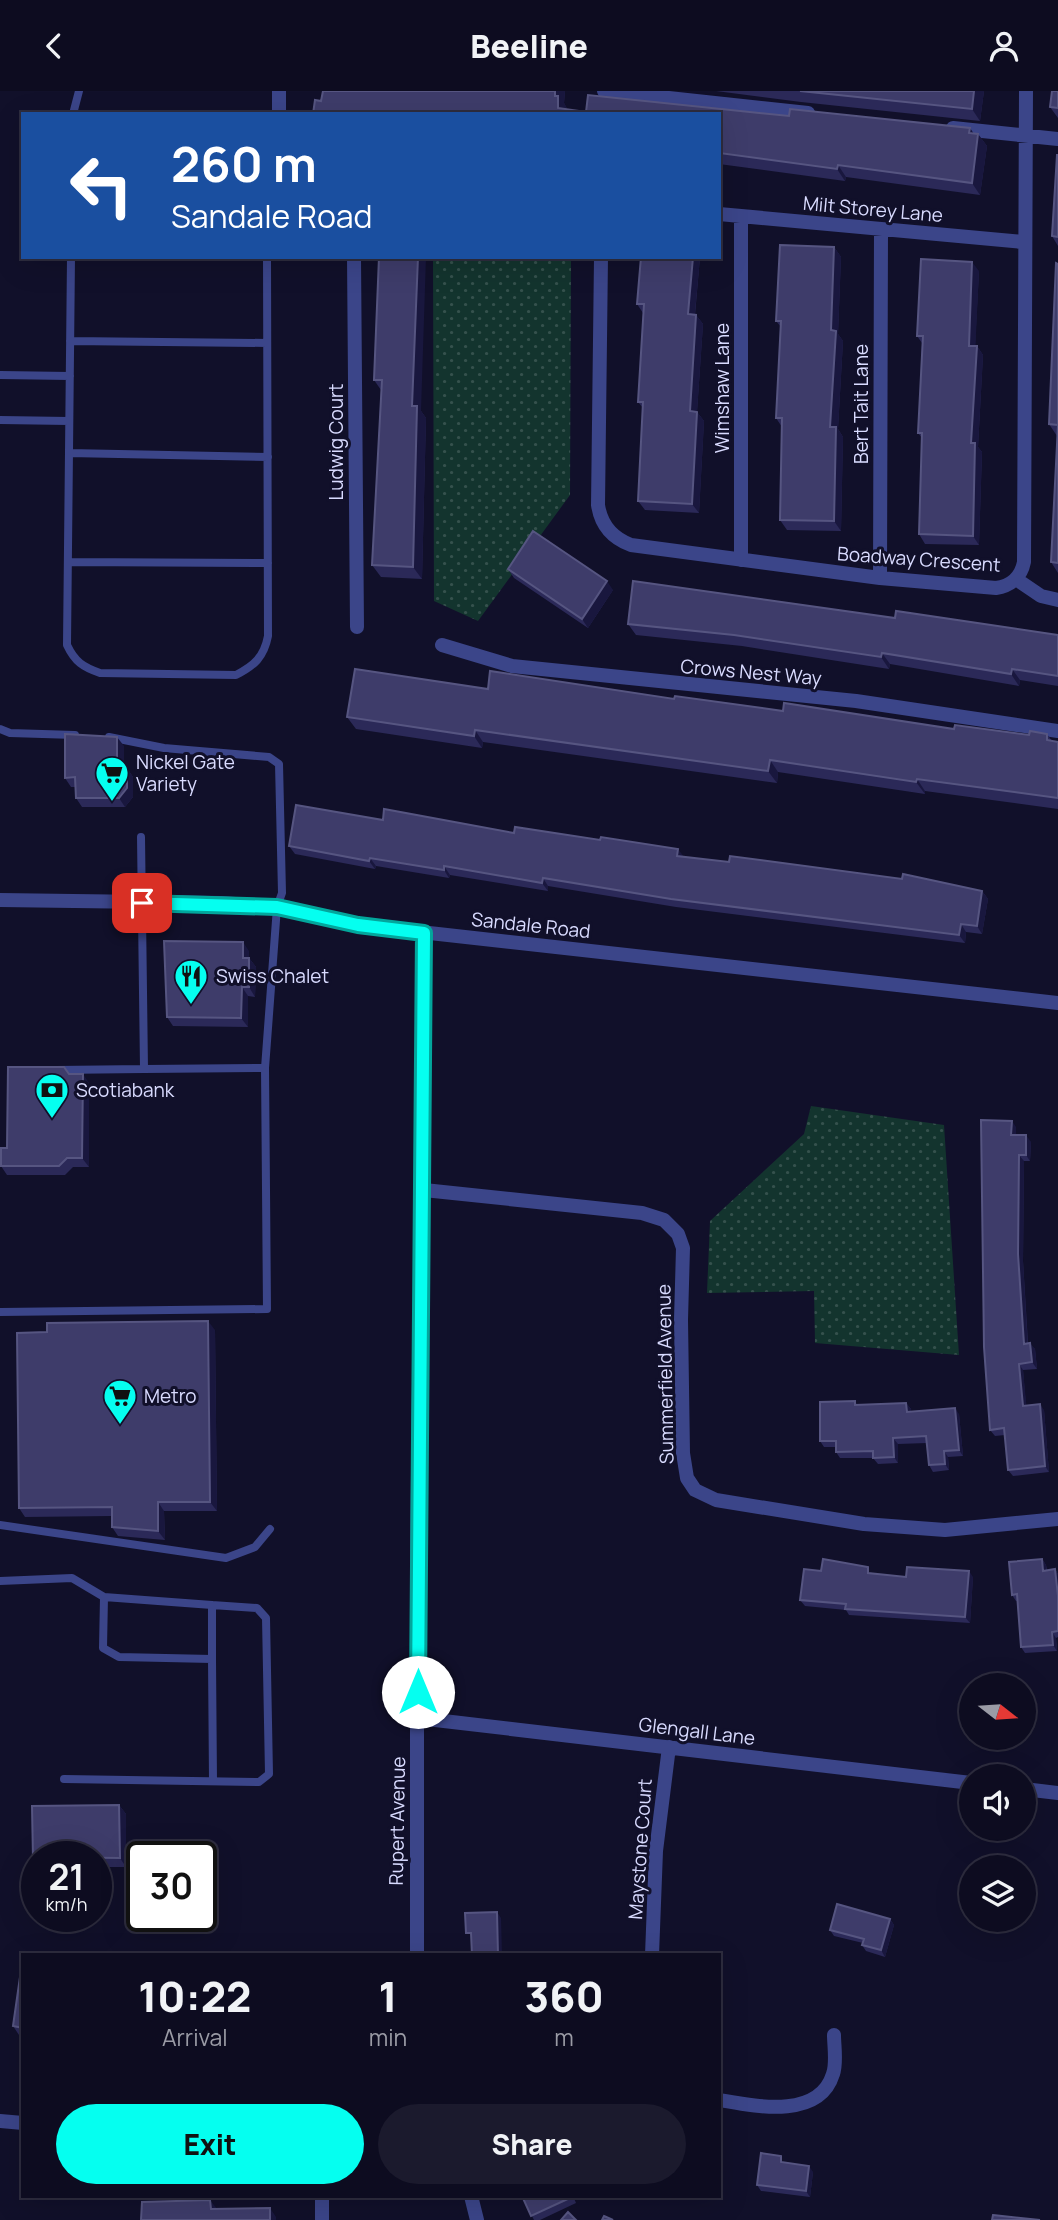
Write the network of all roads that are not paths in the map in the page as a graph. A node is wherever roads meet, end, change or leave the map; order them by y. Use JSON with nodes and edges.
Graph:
{"nodes":[{"id":1,"x":79,"y":91,"type":"edge"},
{"id":2,"x":279,"y":91,"type":"edge"},
{"id":3,"x":604,"y":91,"type":"edge"},
{"id":4,"x":1026,"y":91,"type":"edge"},
{"id":5,"x":74,"y":112,"type":"edge"},
{"id":6,"x":279,"y":112,"type":"edge"},
{"id":7,"x":821,"y":114,"type":"edge"},
{"id":8,"x":944,"y":127,"type":"edge"},
{"id":9,"x":1025,"y":136,"type":"junction"},
{"id":10,"x":1058,"y":139,"type":"edge"},
{"id":11,"x":721,"y":214,"type":"edge"},
{"id":12,"x":741,"y":216,"type":"junction"},
{"id":13,"x":881,"y":229,"type":"junction"},
{"id":14,"x":1023,"y":242,"type":"junction"},
{"id":15,"x":71,"y":259,"type":"edge"},
{"id":16,"x":267,"y":259,"type":"edge"},
{"id":17,"x":354,"y":259,"type":"edge"},
{"id":18,"x":601,"y":259,"type":"edge"},
{"id":19,"x":70,"y":341,"type":"junction"},
{"id":20,"x":267,"y":343,"type":"junction"},
{"id":21,"x":0,"y":375,"type":"edge"},
{"id":22,"x":70,"y":376,"type":"junction"},
{"id":23,"x":0,"y":420,"type":"edge"},
{"id":24,"x":69,"y":421,"type":"junction"},
{"id":25,"x":69,"y":453,"type":"junction"},
{"id":26,"x":268,"y":457,"type":"junction"},
{"id":27,"x":741,"y":560,"type":"junction"},
{"id":28,"x":68,"y":562,"type":"junction"},
{"id":29,"x":268,"y":563,"type":"junction"},
{"id":30,"x":880,"y":578,"type":"junction"},
{"id":31,"x":1016,"y":579,"type":"junction"},
{"id":32,"x":1058,"y":600,"type":"edge"},
{"id":33,"x":357,"y":627,"type":"dead end"},
{"id":34,"x":442,"y":645,"type":"dead end"},
{"id":35,"x":0,"y":729,"type":"edge"},
{"id":36,"x":1058,"y":731,"type":"edge"},
{"id":37,"x":87,"y":736,"type":"edge"},
{"id":38,"x":99,"y":736,"type":"edge"},
{"id":39,"x":141,"y":837,"type":"dead end"},
{"id":40,"x":0,"y":900,"type":"edge"},
{"id":41,"x":142,"y":903,"type":"junction"},
{"id":42,"x":277,"y":907,"type":"junction"},
{"id":43,"x":424,"y":933,"type":"junction"},
{"id":44,"x":1058,"y":1003,"type":"edge"},
{"id":45,"x":265,"y":1068,"type":"junction"},
{"id":46,"x":144,"y":1069,"type":"junction"},
{"id":47,"x":48,"y":1070,"type":"edge"},
{"id":48,"x":424,"y":1190,"type":"junction"},
{"id":49,"x":0,"y":1312,"type":"edge"},
{"id":50,"x":1058,"y":1519,"type":"edge"},
{"id":51,"x":0,"y":1525,"type":"edge"},
{"id":52,"x":270,"y":1529,"type":"dead end"},
{"id":53,"x":0,"y":1581,"type":"edge"},
{"id":54,"x":104,"y":1597,"type":"junction"},
{"id":55,"x":212,"y":1605,"type":"junction"},
{"id":56,"x":212,"y":1659,"type":"junction"},
{"id":57,"x":418,"y":1718,"type":"junction"},
{"id":58,"x":668,"y":1747,"type":"junction"},
{"id":59,"x":64,"y":1779,"type":"dead end"},
{"id":60,"x":213,"y":1781,"type":"junction"},
{"id":61,"x":959,"y":1782,"type":"edge"},
{"id":62,"x":1036,"y":1790,"type":"edge"},
{"id":63,"x":1058,"y":1793,"type":"edge"},
{"id":64,"x":417,"y":1953,"type":"edge"},
{"id":65,"x":652,"y":1953,"type":"edge"},
{"id":66,"x":834,"y":2035,"type":"dead end"},
{"id":67,"x":721,"y":2099,"type":"edge"},
{"id":68,"x":0,"y":2121,"type":"edge"},
{"id":69,"x":21,"y":2123,"type":"edge"},
{"id":70,"x":322,"y":2198,"type":"edge"},
{"id":71,"x":472,"y":2198,"type":"edge"},
{"id":72,"x":322,"y":2220,"type":"edge"},
{"id":73,"x":477,"y":2220,"type":"edge"}],
"edges":[{"from":1,"to":5,"type":"lane"},
{"from":2,"to":6,"type":"street"},
{"from":3,"to":7,"type":"street"},
{"from":4,"to":9,"type":"street","name":"Boadway Crescent"},
{"from":8,"to":9,"type":"street"},
{"from":9,"to":10,"type":"street"},
{"from":9,"to":14,"type":"street","name":"Boadway Crescent"},
{"from":11,"to":12,"type":"street","name":"Milt Storey Lane"},
{"from":12,"to":13,"type":"street","name":"Milt Storey Lane"},
{"from":12,"to":27,"type":"street","name":"Wimshaw Lane"},
{"from":13,"to":14,"type":"street","name":"Milt Storey Lane"},
{"from":13,"to":30,"type":"street","name":"Bert Tait Lane"},
{"from":14,"to":31,"type":"street","name":"Boadway Crescent"},
{"from":15,"to":19,"type":"lane"},
{"from":16,"to":20,"type":"lane"},
{"from":17,"to":33,"type":"street","name":"Ludwig Court"},
{"from":18,"to":27,"type":"street","name":"Boadway Crescent"},
{"from":19,"to":20,"type":"lane"},
{"from":19,"to":22,"type":"lane"},
{"from":20,"to":26,"type":"lane"},
{"from":21,"to":22,"type":"lane"},
{"from":22,"to":24,"type":"lane"},
{"from":23,"to":24,"type":"lane"},
{"from":24,"to":25,"type":"lane"},
{"from":25,"to":26,"type":"lane"},
{"from":25,"to":28,"type":"lane"},
{"from":26,"to":29,"type":"lane"},
{"from":27,"to":30,"type":"street","name":"Boadway Crescent"},
{"from":28,"to":29,"type":"lane"},
{"from":28,"to":29,"type":"lane"},
{"from":30,"to":31,"type":"street","name":"Boadway Crescent"},
{"from":31,"to":32,"type":"street"},
{"from":34,"to":36,"type":"street","name":"Crows Nest Way"},
{"from":35,"to":37,"type":"lane"},
{"from":38,"to":42,"type":"lane"},
{"from":39,"to":41,"type":"lane"},
{"from":40,"to":41,"type":"street","name":"Sandale Road"},
{"from":41,"to":42,"type":"street","name":"Sandale Road"},
{"from":41,"to":46,"type":"lane"},
{"from":42,"to":43,"type":"street","name":"Sandale Road"},
{"from":42,"to":45,"type":"lane"},
{"from":43,"to":44,"type":"street","name":"Sandale Road"},
{"from":43,"to":48,"type":"street","name":"Rupert Avenue"},
{"from":45,"to":46,"type":"lane"},
{"from":45,"to":49,"type":"lane"},
{"from":46,"to":47,"type":"lane"},
{"from":48,"to":50,"type":"street","name":"Summerfield Avenue"},
{"from":48,"to":57,"type":"street","name":"Rupert Avenue"},
{"from":51,"to":52,"type":"lane"},
{"from":53,"to":54,"type":"lane"},
{"from":54,"to":55,"type":"lane"},
{"from":54,"to":56,"type":"lane"},
{"from":55,"to":56,"type":"lane"},
{"from":55,"to":60,"type":"lane"},
{"from":56,"to":60,"type":"lane"},
{"from":57,"to":58,"type":"street","name":"Glengall Lane"},
{"from":57,"to":64,"type":"street","name":"Rupert Avenue"},
{"from":58,"to":61,"type":"street","name":"Glengall Lane"},
{"from":58,"to":65,"type":"street","name":"Maystone Court"},
{"from":59,"to":60,"type":"lane"},
{"from":62,"to":63,"type":"street"},
{"from":66,"to":67,"type":"street"},
{"from":68,"to":69,"type":"street"},
{"from":70,"to":72,"type":"street"},
{"from":71,"to":73,"type":"street"}]}
